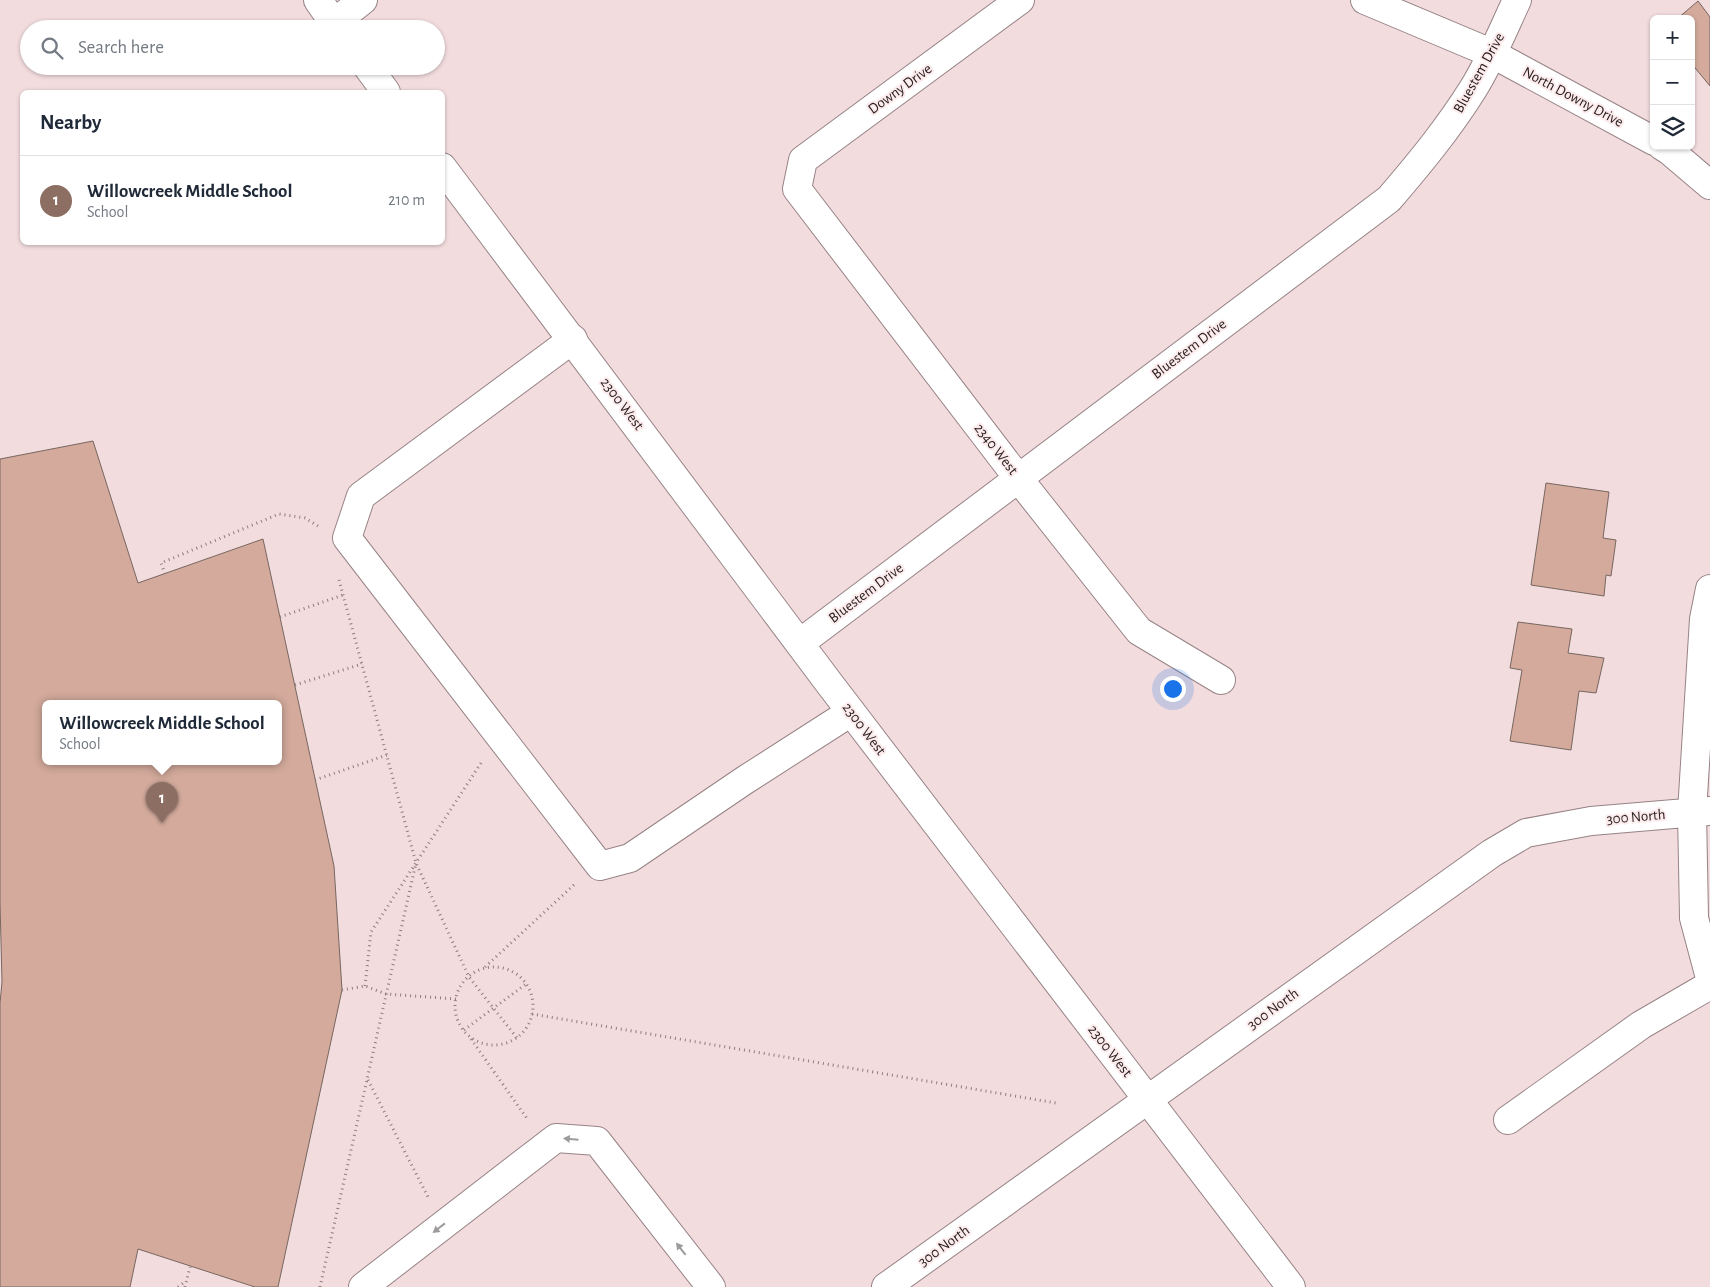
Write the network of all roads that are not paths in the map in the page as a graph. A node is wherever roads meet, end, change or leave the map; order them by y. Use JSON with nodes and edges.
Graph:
{"nodes":[{"id":1,"x":318,"y":0,"type":"edge"},
{"id":2,"x":363,"y":0,"type":"edge"},
{"id":3,"x":1020,"y":0,"type":"edge"},
{"id":4,"x":1365,"y":0,"type":"edge"},
{"id":5,"x":1517,"y":0,"type":"edge"},
{"id":6,"x":332,"y":20,"type":"edge"},
{"id":7,"x":342,"y":20,"type":"edge"},
{"id":8,"x":1492,"y":53,"type":"junction"},
{"id":9,"x":374,"y":75,"type":"edge"},
{"id":10,"x":385,"y":90,"type":"edge"},
{"id":11,"x":1650,"y":139,"type":"edge"},
{"id":12,"x":1668,"y":150,"type":"edge"},
{"id":13,"x":445,"y":170,"type":"edge"},
{"id":14,"x":1710,"y":185,"type":"edge"},
{"id":15,"x":797,"y":189,"type":"joint"},
{"id":16,"x":573,"y":339,"type":"junction"},
{"id":17,"x":1018,"y":478,"type":"junction"},
{"id":18,"x":1710,"y":589,"type":"edge"},
{"id":19,"x":800,"y":643,"type":"junction"},
{"id":20,"x":1221,"y":680,"type":"dead end"},
{"id":21,"x":852,"y":712,"type":"junction"},
{"id":22,"x":1701,"y":811,"type":"edge"},
{"id":23,"x":1710,"y":978,"type":"edge"},
{"id":24,"x":1710,"y":985,"type":"edge"},
{"id":25,"x":1148,"y":1100,"type":"junction"},
{"id":26,"x":1508,"y":1120,"type":"dead end"},
{"id":27,"x":363,"y":1287,"type":"edge"},
{"id":28,"x":711,"y":1287,"type":"edge"},
{"id":29,"x":886,"y":1287,"type":"edge"},
{"id":30,"x":1291,"y":1287,"type":"edge"}],
"edges":[{"from":1,"to":6,"type":"street"},
{"from":2,"to":7,"type":"street"},
{"from":3,"to":15,"type":"street","name":"Downy Drive"},
{"from":4,"to":8,"type":"street"},
{"from":5,"to":8,"type":"street","name":"Bluestem Drive"},
{"from":8,"to":11,"type":"street","name":"North Downy Drive"},
{"from":8,"to":17,"type":"street","name":"Bluestem Drive"},
{"from":9,"to":10,"type":"street"},
{"from":12,"to":14,"type":"street"},
{"from":13,"to":16,"type":"street","name":"2300 West"},
{"from":15,"to":17,"type":"street","name":"2340 West"},
{"from":16,"to":19,"type":"street","name":"2300 West"},
{"from":16,"to":21,"type":"street"},
{"from":17,"to":19,"type":"street","name":"Bluestem Drive"},
{"from":17,"to":20,"type":"street","name":"2340 West"},
{"from":18,"to":22,"type":"street"},
{"from":19,"to":21,"type":"street","name":"2300 West"},
{"from":21,"to":25,"type":"street","name":"2300 West"},
{"from":22,"to":23,"type":"street"},
{"from":22,"to":25,"type":"street","name":"300 North"},
{"from":24,"to":26,"type":"street"},
{"from":25,"to":29,"type":"street","name":"300 North"},
{"from":25,"to":30,"type":"street","name":"2300 West"},
{"from":28,"to":27,"type":"street","one_way":true}]}
